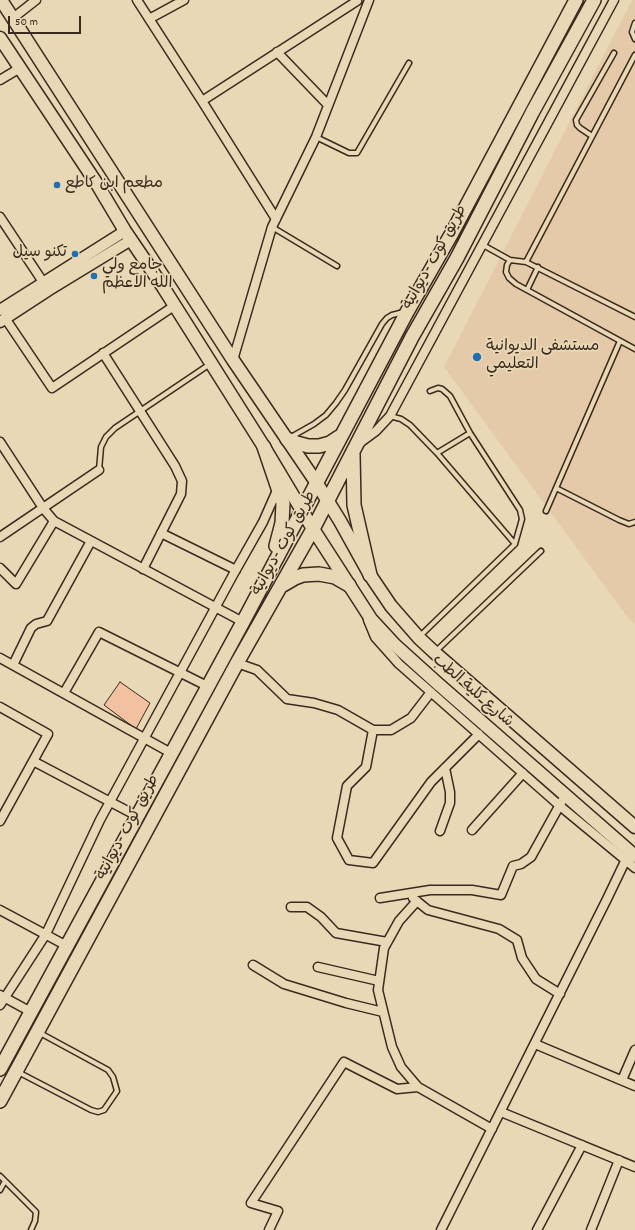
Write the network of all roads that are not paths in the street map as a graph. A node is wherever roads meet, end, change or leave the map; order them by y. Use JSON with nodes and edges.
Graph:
{"nodes":[{"id":1,"x":1,"y":0,"type":"edge"},
{"id":2,"x":36,"y":0,"type":"edge"},
{"id":3,"x":136,"y":0,"type":"edge"},
{"id":4,"x":184,"y":0,"type":"edge"},
{"id":5,"x":356,"y":0,"type":"edge"},
{"id":6,"x":369,"y":0,"type":"edge"},
{"id":7,"x":576,"y":0,"type":"edge"},
{"id":8,"x":594,"y":0,"type":"edge"},
{"id":9,"x":614,"y":0,"type":"edge"},
{"id":10,"x":364,"y":12,"type":"junction"},
{"id":11,"x":13,"y":18,"type":"junction"},
{"id":12,"x":149,"y":19,"type":"junction"},
{"id":13,"x":635,"y":23,"type":"edge"},
{"id":14,"x":0,"y":38,"type":"edge"},
{"id":15,"x":635,"y":39,"type":"edge"},
{"id":16,"x":277,"y":52,"type":"junction"},
{"id":17,"x":614,"y":53,"type":"dead end"},
{"id":18,"x":635,"y":55,"type":"edge"},
{"id":19,"x":409,"y":63,"type":"dead end"},
{"id":20,"x":20,"y":68,"type":"junction"},
{"id":21,"x":0,"y":80,"type":"edge"},
{"id":22,"x":202,"y":101,"type":"junction"},
{"id":23,"x":328,"y":105,"type":"junction"},
{"id":24,"x":592,"y":136,"type":"junction"},
{"id":25,"x":316,"y":137,"type":"junction"},
{"id":26,"x":113,"y":174,"type":"junction"},
{"id":27,"x":97,"y":184,"type":"junction"},
{"id":28,"x":0,"y":217,"type":"edge"},
{"id":29,"x":274,"y":223,"type":"junction"},
{"id":30,"x":128,"y":236,"type":"junction"},
{"id":31,"x":482,"y":245,"type":"junction"},
{"id":32,"x":510,"y":260,"type":"junction"},
{"id":33,"x":526,"y":262,"type":"junction"},
{"id":34,"x":337,"y":266,"type":"dead end"},
{"id":35,"x":538,"y":267,"type":"junction"},
{"id":36,"x":179,"y":277,"type":"junction"},
{"id":37,"x":43,"y":282,"type":"junction"},
{"id":38,"x":163,"y":287,"type":"junction"},
{"id":39,"x":527,"y":290,"type":"junction"},
{"id":40,"x":174,"y":306,"type":"junction"},
{"id":41,"x":407,"y":312,"type":"junction"},
{"id":42,"x":2,"y":317,"type":"edge"},
{"id":43,"x":635,"y":318,"type":"edge"},
{"id":44,"x":620,"y":341,"type":"junction"},
{"id":45,"x":635,"y":348,"type":"edge"},
{"id":46,"x":103,"y":353,"type":"junction"},
{"id":47,"x":233,"y":360,"type":"junction"},
{"id":48,"x":211,"y":363,"type":"junction"},
{"id":49,"x":430,"y":391,"type":"dead end"},
{"id":50,"x":140,"y":411,"type":"junction"},
{"id":51,"x":390,"y":416,"type":"junction"},
{"id":52,"x":470,"y":433,"type":"junction"},
{"id":53,"x":340,"y":437,"type":"junction"},
{"id":54,"x":287,"y":439,"type":"junction"},
{"id":55,"x":0,"y":442,"type":"edge"},
{"id":56,"x":264,"y":448,"type":"junction"},
{"id":57,"x":355,"y":449,"type":"junction"},
{"id":58,"x":437,"y":453,"type":"junction"},
{"id":59,"x":99,"y":470,"type":"joint"},
{"id":60,"x":316,"y":482,"type":"junction"},
{"id":61,"x":278,"y":488,"type":"junction"},
{"id":62,"x":556,"y":488,"type":"junction"},
{"id":63,"x":328,"y":501,"type":"junction"},
{"id":64,"x":43,"y":508,"type":"junction"},
{"id":65,"x":301,"y":509,"type":"junction"},
{"id":66,"x":546,"y":511,"type":"dead end"},
{"id":67,"x":54,"y":521,"type":"junction"},
{"id":68,"x":635,"y":522,"type":"edge"},
{"id":69,"x":313,"y":529,"type":"junction"},
{"id":70,"x":161,"y":532,"type":"junction"},
{"id":71,"x":0,"y":536,"type":"edge"},
{"id":72,"x":91,"y":541,"type":"junction"},
{"id":73,"x":515,"y":544,"type":"junction"},
{"id":74,"x":541,"y":551,"type":"dead end"},
{"id":75,"x":273,"y":564,"type":"junction"},
{"id":76,"x":0,"y":568,"type":"edge"},
{"id":77,"x":143,"y":569,"type":"junction"},
{"id":78,"x":236,"y":570,"type":"junction"},
{"id":79,"x":370,"y":575,"type":"junction"},
{"id":80,"x":349,"y":585,"type":"junction"},
{"id":81,"x":281,"y":587,"type":"junction"},
{"id":82,"x":360,"y":602,"type":"junction"},
{"id":83,"x":215,"y":608,"type":"junction"},
{"id":84,"x":242,"y":622,"type":"junction"},
{"id":85,"x":419,"y":638,"type":"junction"},
{"id":86,"x":434,"y":652,"type":"junction"},
{"id":87,"x":0,"y":658,"type":"edge"},
{"id":88,"x":237,"y":663,"type":"junction"},
{"id":89,"x":13,"y":665,"type":"junction"},
{"id":90,"x":180,"y":673,"type":"junction"},
{"id":91,"x":207,"y":686,"type":"junction"},
{"id":92,"x":431,"y":692,"type":"junction"},
{"id":93,"x":64,"y":693,"type":"junction"},
{"id":94,"x":0,"y":707,"type":"edge"},
{"id":95,"x":373,"y":730,"type":"junction"},
{"id":96,"x":479,"y":734,"type":"junction"},
{"id":97,"x":530,"y":735,"type":"junction"},
{"id":98,"x":145,"y":738,"type":"junction"},
{"id":99,"x":516,"y":752,"type":"junction"},
{"id":100,"x":171,"y":753,"type":"junction"},
{"id":101,"x":33,"y":761,"type":"junction"},
{"id":102,"x":445,"y":768,"type":"junction"},
{"id":103,"x":523,"y":773,"type":"junction"},
{"id":104,"x":563,"y":801,"type":"junction"},
{"id":105,"x":110,"y":802,"type":"junction"},
{"id":106,"x":137,"y":816,"type":"junction"},
{"id":107,"x":0,"y":821,"type":"edge"},
{"id":108,"x":635,"y":827,"type":"edge"},
{"id":109,"x":472,"y":830,"type":"dead end"},
{"id":110,"x":440,"y":831,"type":"dead end"},
{"id":111,"x":630,"y":856,"type":"edge"},
{"id":112,"x":635,"y":868,"type":"edge"},
{"id":113,"x":408,"y":893,"type":"junction"},
{"id":114,"x":380,"y":898,"type":"dead end"},
{"id":115,"x":417,"y":901,"type":"junction"},
{"id":116,"x":291,"y":907,"type":"dead end"},
{"id":117,"x":0,"y":910,"type":"edge"},
{"id":118,"x":46,"y":934,"type":"junction"},
{"id":119,"x":387,"y":942,"type":"junction"},
{"id":120,"x":67,"y":946,"type":"junction"},
{"id":121,"x":253,"y":965,"type":"dead end"},
{"id":122,"x":318,"y":967,"type":"dead end"},
{"id":123,"x":379,"y":981,"type":"junction"},
{"id":124,"x":560,"y":994,"type":"junction"},
{"id":125,"x":2,"y":996,"type":"edge"},
{"id":126,"x":0,"y":1005,"type":"edge"},
{"id":127,"x":31,"y":1012,"type":"junction"},
{"id":128,"x":383,"y":1012,"type":"junction"},
{"id":129,"x":38,"y":1032,"type":"junction"},
{"id":130,"x":535,"y":1044,"type":"junction"},
{"id":131,"x":635,"y":1050,"type":"edge"},
{"id":132,"x":0,"y":1069,"type":"edge"},
{"id":133,"x":16,"y":1071,"type":"junction"},
{"id":134,"x":622,"y":1080,"type":"junction"},
{"id":135,"x":635,"y":1086,"type":"edge"},
{"id":136,"x":418,"y":1087,"type":"junction"},
{"id":137,"x":0,"y":1101,"type":"edge"},
{"id":138,"x":501,"y":1112,"type":"junction"},
{"id":139,"x":492,"y":1129,"type":"junction"},
{"id":140,"x":582,"y":1145,"type":"junction"},
{"id":141,"x":619,"y":1160,"type":"junction"},
{"id":142,"x":635,"y":1167,"type":"edge"},
{"id":143,"x":0,"y":1176,"type":"edge"},
{"id":144,"x":5,"y":1181,"type":"junction"},
{"id":145,"x":0,"y":1190,"type":"edge"},
{"id":146,"x":31,"y":1230,"type":"edge"},
{"id":147,"x":269,"y":1230,"type":"edge"},
{"id":148,"x":441,"y":1230,"type":"edge"},
{"id":149,"x":537,"y":1230,"type":"edge"},
{"id":150,"x":591,"y":1230,"type":"edge"}],
"edges":[{"from":1,"to":11,"type":"main road","name":"شارع كلية الطب"},
{"from":2,"to":11,"type":"street"},
{"from":3,"to":12,"type":"street"},
{"from":4,"to":12,"type":"street"},
{"from":5,"to":10,"type":"street"},
{"from":5,"to":16,"type":"street"},
{"from":6,"to":10,"type":"street"},
{"from":7,"to":41,"type":"main road","name":"طريق كوت -ديوانية"},
{"from":8,"to":57,"type":"main road","name":"طريق كوت -ديوانية"},
{"from":9,"to":31,"type":"street"},
{"from":10,"to":23,"type":"street"},
{"from":11,"to":26,"type":"main road","name":"شارع كلية الطب"},
{"from":12,"to":22,"type":"street"},
{"from":13,"to":15,"type":"lane"},
{"from":14,"to":20,"type":"main road","name":"شارع كلية الطب"},
{"from":16,"to":22,"type":"street"},
{"from":16,"to":23,"type":"street"},
{"from":17,"to":24,"type":"lane"},
{"from":18,"to":24,"type":"lane"},
{"from":19,"to":25,"type":"lane"},
{"from":20,"to":21,"type":"street"},
{"from":20,"to":27,"type":"main road","name":"شارع كلية الطب"},
{"from":22,"to":29,"type":"street"},
{"from":23,"to":25,"type":"street"},
{"from":24,"to":33,"type":"lane"},
{"from":25,"to":29,"type":"street"},
{"from":26,"to":27,"type":"main road"},
{"from":26,"to":36,"type":"main road","name":"شارع كلية الطب"},
{"from":27,"to":30,"type":"main road","name":"شارع كلية الطب"},
{"from":28,"to":37,"type":"street"},
{"from":29,"to":34,"type":"lane"},
{"from":29,"to":47,"type":"street"},
{"from":30,"to":37,"type":"street"},
{"from":30,"to":38,"type":"main road","name":"شارع كلية الطب"},
{"from":30,"to":42,"type":"street"},
{"from":31,"to":32,"type":"lane"},
{"from":31,"to":51,"type":"street"},
{"from":32,"to":33,"type":"lane"},
{"from":32,"to":39,"type":"lane"},
{"from":33,"to":35,"type":"lane"},
{"from":35,"to":39,"type":"lane"},
{"from":35,"to":43,"type":"lane"},
{"from":36,"to":38,"type":"main road"},
{"from":36,"to":47,"type":"main road","name":"شارع كلية الطب"},
{"from":37,"to":42,"type":"street"},
{"from":38,"to":40,"type":"main road","name":"شارع كلية الطب"},
{"from":39,"to":44,"type":"lane"},
{"from":40,"to":46,"type":"street"},
{"from":40,"to":48,"type":"main road","name":"شارع كلية الطب"},
{"from":41,"to":53,"type":"main road","name":"طريق كوت -ديوانية"},
{"from":41,"to":54,"type":"lane"},
{"from":42,"to":46,"type":"street"},
{"from":44,"to":45,"type":"lane"},
{"from":44,"to":62,"type":"lane"},
{"from":46,"to":50,"type":"street"},
{"from":47,"to":54,"type":"main road","name":"شارع كلية الطب"},
{"from":48,"to":50,"type":"lane"},
{"from":48,"to":56,"type":"main road","name":"شارع كلية الطب"},
{"from":49,"to":52,"type":"lane"},
{"from":50,"to":59,"type":"lane"},
{"from":50,"to":70,"type":"street"},
{"from":51,"to":57,"type":"street"},
{"from":51,"to":58,"type":"lane"},
{"from":52,"to":58,"type":"lane"},
{"from":52,"to":73,"type":"lane"},
{"from":53,"to":54,"type":"main road"},
{"from":53,"to":60,"type":"main road","name":"طريق كوت -ديوانية"},
{"from":54,"to":60,"type":"main road","name":"شارع كلية الطب"},
{"from":55,"to":64,"type":"street"},
{"from":56,"to":61,"type":"main road"},
{"from":56,"to":65,"type":"main road","name":"شارع كلية الطب"},
{"from":57,"to":63,"type":"main road","name":"طريق كوت -ديوانية"},
{"from":57,"to":79,"type":"main road"},
{"from":58,"to":73,"type":"lane"},
{"from":59,"to":64,"type":"street"},
{"from":60,"to":63,"type":"main road","name":"شارع كلية الطب"},
{"from":60,"to":65,"type":"main road","name":"طريق كوت -ديوانية"},
{"from":61,"to":75,"type":"main road"},
{"from":61,"to":78,"type":"street"},
{"from":62,"to":66,"type":"lane"},
{"from":62,"to":68,"type":"lane"},
{"from":63,"to":69,"type":"main road","name":"طريق كوت -ديوانية"},
{"from":63,"to":79,"type":"main road","name":"شارع كلية الطب"},
{"from":64,"to":67,"type":"street"},
{"from":64,"to":71,"type":"street"},
{"from":65,"to":69,"type":"main road","name":"شارع كلية الطب"},
{"from":65,"to":75,"type":"main road","name":"طريق كوت -ديوانية"},
{"from":67,"to":72,"type":"street"},
{"from":67,"to":76,"type":"street"},
{"from":69,"to":80,"type":"main road","name":"شارع كلية الطب"},
{"from":69,"to":81,"type":"main road","name":"طريق كوت -ديوانية"},
{"from":70,"to":77,"type":"street"},
{"from":70,"to":78,"type":"street"},
{"from":72,"to":77,"type":"street"},
{"from":72,"to":89,"type":"street"},
{"from":73,"to":85,"type":"lane"},
{"from":74,"to":86,"type":"lane"},
{"from":75,"to":84,"type":"main road","name":"طريق كوت -ديوانية"},
{"from":77,"to":83,"type":"street"},
{"from":78,"to":83,"type":"street"},
{"from":79,"to":85,"type":"main road","name":"شارع كلية الطب"},
{"from":80,"to":81,"type":"main road"},
{"from":80,"to":82,"type":"main road","name":"شارع كلية الطب"},
{"from":81,"to":88,"type":"main road","name":"طريق كوت -ديوانية"},
{"from":82,"to":92,"type":"street"},
{"from":82,"to":99,"type":"main road","name":"شارع كلية الطب"},
{"from":83,"to":84,"type":"street"},
{"from":83,"to":90,"type":"street"},
{"from":84,"to":91,"type":"main road","name":"طريق كوت -ديوانية"},
{"from":85,"to":86,"type":"main road","name":"شارع كلية الطب"},
{"from":86,"to":97,"type":"main road","name":"شارع كلية الطب"},
{"from":87,"to":89,"type":"street"},
{"from":88,"to":95,"type":"street"},
{"from":88,"to":129,"type":"main road","name":"طريق كوت -ديوانية"},
{"from":89,"to":93,"type":"street"},
{"from":90,"to":91,"type":"street"},
{"from":90,"to":93,"type":"street"},
{"from":90,"to":98,"type":"street"},
{"from":91,"to":100,"type":"main road","name":"طريق كوت -ديوانية"},
{"from":92,"to":95,"type":"street"},
{"from":92,"to":96,"type":"street"},
{"from":93,"to":98,"type":"street"},
{"from":94,"to":101,"type":"street"},
{"from":95,"to":102,"type":"street"},
{"from":96,"to":102,"type":"street"},
{"from":96,"to":103,"type":"street"},
{"from":97,"to":99,"type":"main road"},
{"from":97,"to":108,"type":"main road","name":"شارع كلية الطب"},
{"from":98,"to":100,"type":"street"},
{"from":98,"to":105,"type":"street"},
{"from":99,"to":104,"type":"main road","name":"شارع كلية الطب"},
{"from":100,"to":106,"type":"main road","name":"طريق كوت -ديوانية"},
{"from":101,"to":105,"type":"street"},
{"from":101,"to":107,"type":"street"},
{"from":102,"to":110,"type":"street"},
{"from":103,"to":104,"type":"street"},
{"from":103,"to":109,"type":"street"},
{"from":104,"to":111,"type":"main road","name":"شارع كلية الطب"},
{"from":104,"to":113,"type":"street"},
{"from":105,"to":106,"type":"street"},
{"from":105,"to":118,"type":"street"},
{"from":106,"to":120,"type":"main road","name":"طريق كوت -ديوانية"},
{"from":111,"to":112,"type":"street"},
{"from":111,"to":124,"type":"street"},
{"from":113,"to":114,"type":"street"},
{"from":113,"to":115,"type":"street"},
{"from":115,"to":119,"type":"street"},
{"from":115,"to":124,"type":"street"},
{"from":116,"to":119,"type":"street"},
{"from":117,"to":118,"type":"street"},
{"from":118,"to":120,"type":"street"},
{"from":118,"to":125,"type":"street"},
{"from":119,"to":123,"type":"street"},
{"from":120,"to":127,"type":"main road","name":"طريق كوت -ديوانية"},
{"from":121,"to":128,"type":"street"},
{"from":122,"to":123,"type":"street"},
{"from":123,"to":128,"type":"street"},
{"from":124,"to":130,"type":"street"},
{"from":125,"to":126,"type":"street"},
{"from":125,"to":127,"type":"street"},
{"from":127,"to":132,"type":"main road","name":"طريق كوت -ديوانية"},
{"from":128,"to":136,"type":"street"},
{"from":129,"to":133,"type":"main road","name":"طريق كوت -ديوانية"},
{"from":129,"to":133,"type":"lane"},
{"from":130,"to":134,"type":"street"},
{"from":130,"to":138,"type":"street"},
{"from":131,"to":134,"type":"street"},
{"from":133,"to":137,"type":"main road","name":"طريق كوت -ديوانية"},
{"from":134,"to":135,"type":"street"},
{"from":136,"to":139,"type":"street"},
{"from":136,"to":147,"type":"street"},
{"from":138,"to":139,"type":"street"},
{"from":138,"to":140,"type":"street"},
{"from":139,"to":148,"type":"street"},
{"from":140,"to":141,"type":"street"},
{"from":140,"to":149,"type":"street"},
{"from":141,"to":142,"type":"street"},
{"from":141,"to":150,"type":"street"},
{"from":143,"to":144,"type":"lane"},
{"from":144,"to":145,"type":"lane"},
{"from":144,"to":146,"type":"lane"}]}
